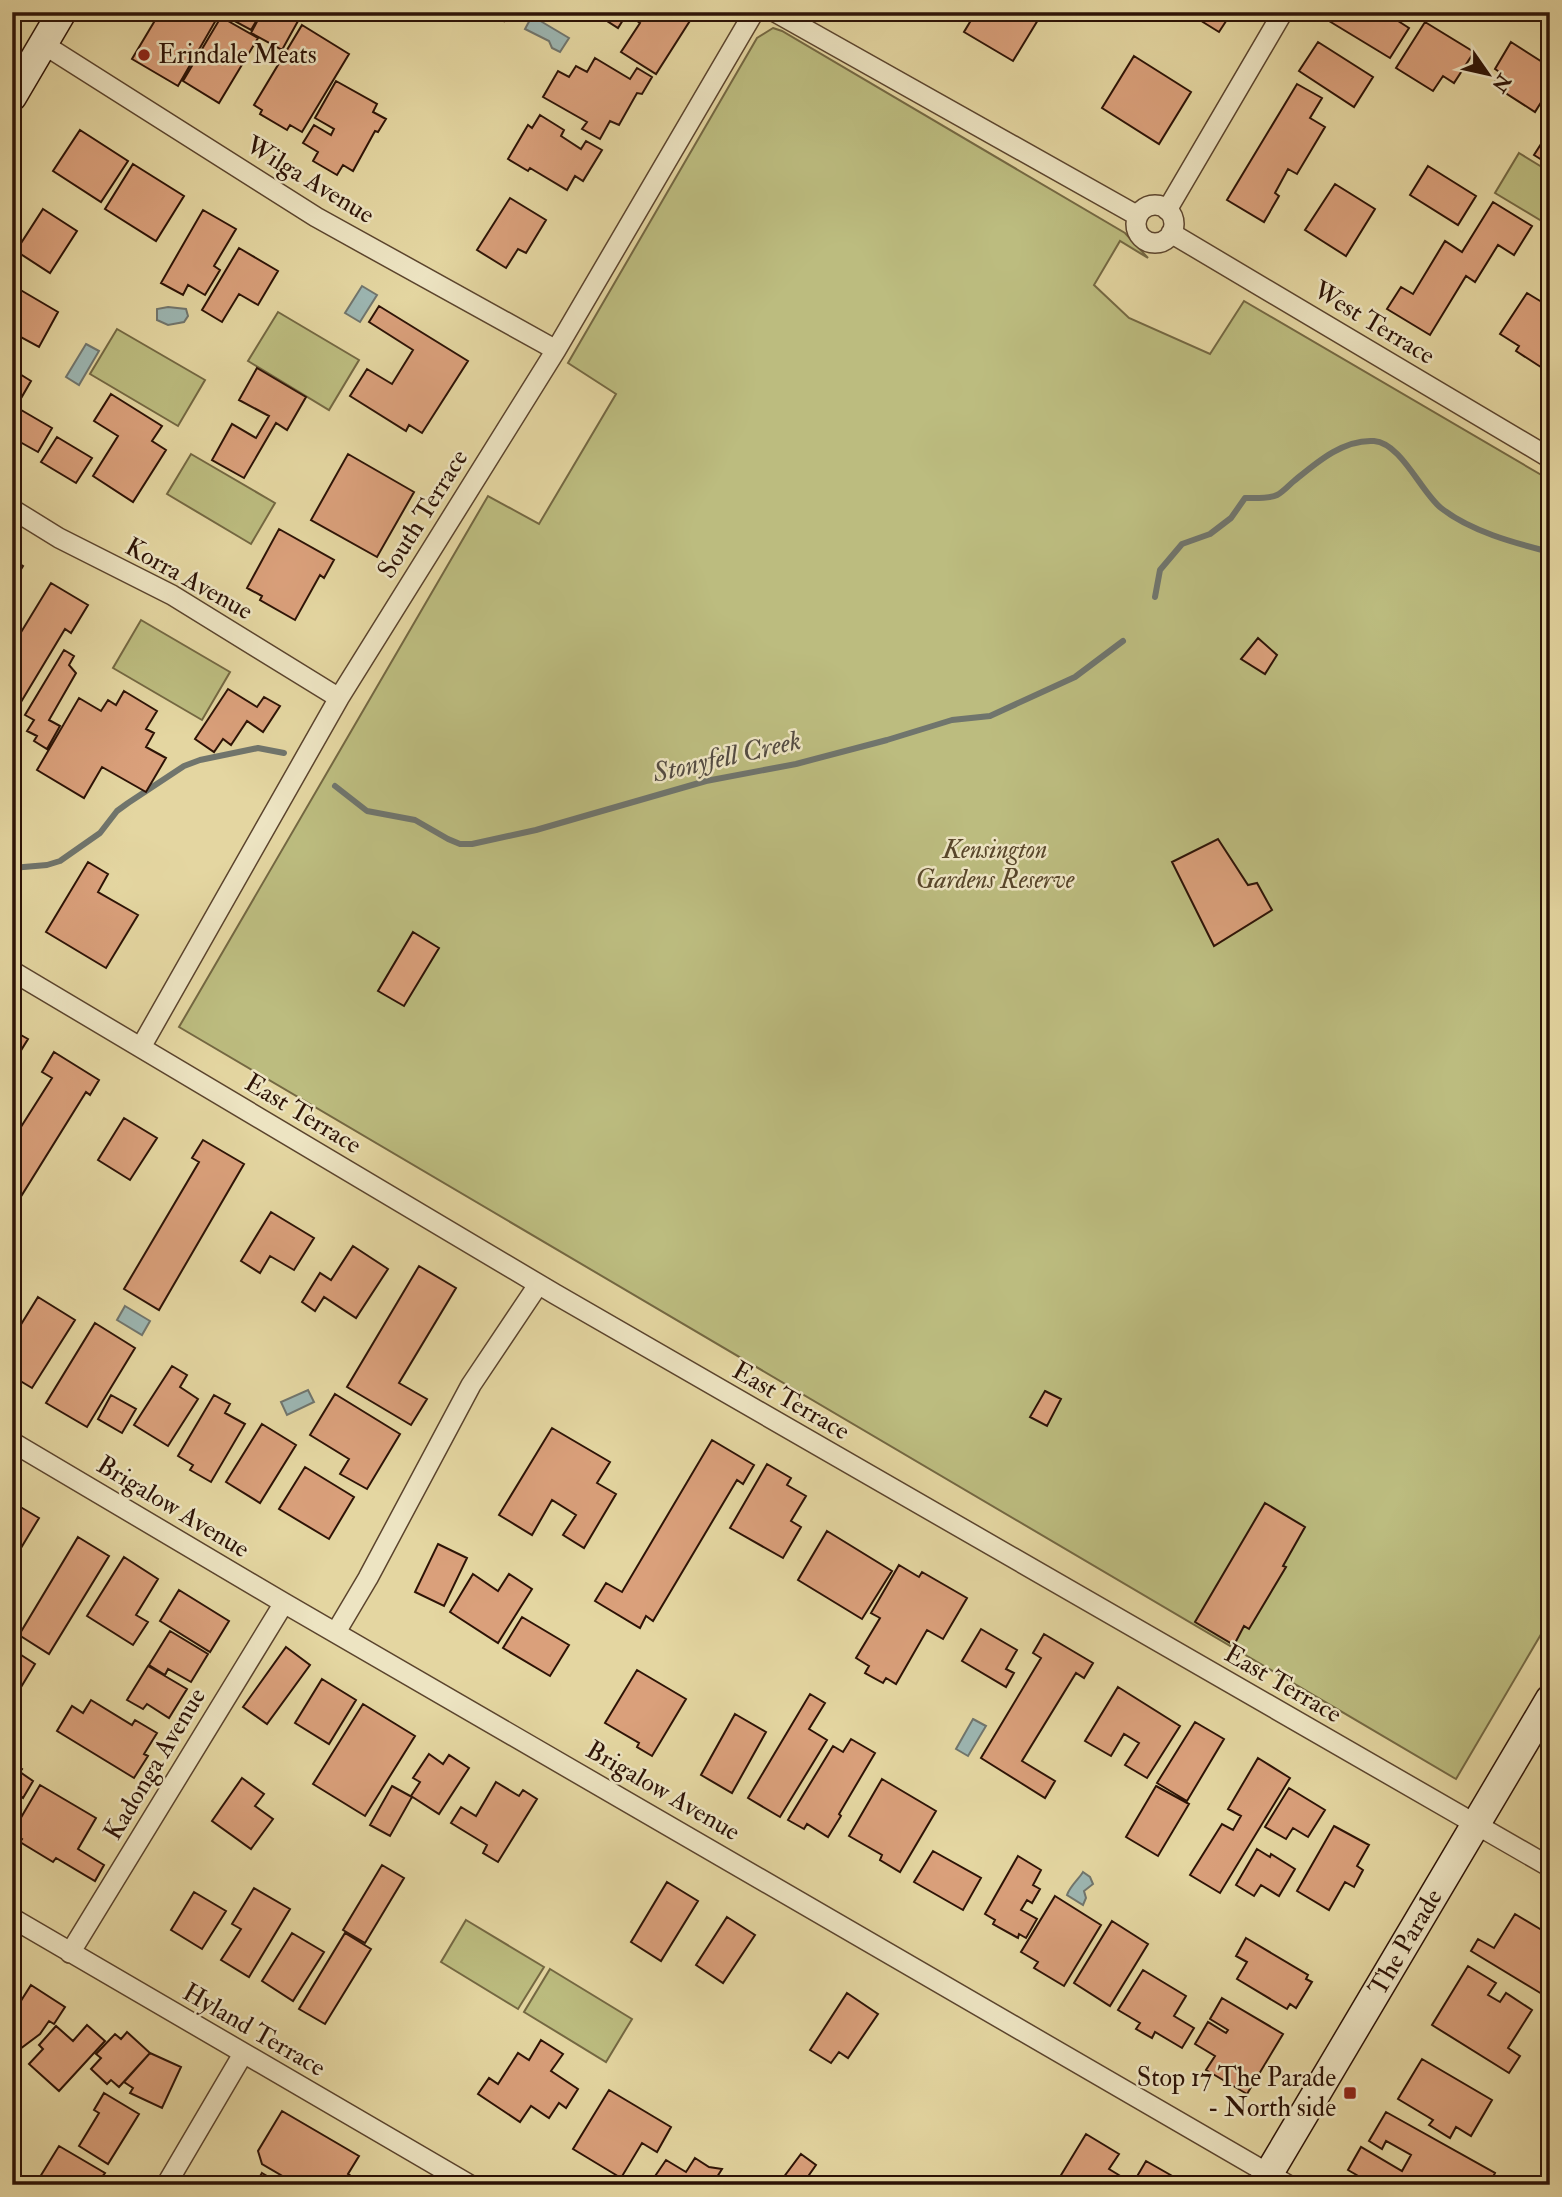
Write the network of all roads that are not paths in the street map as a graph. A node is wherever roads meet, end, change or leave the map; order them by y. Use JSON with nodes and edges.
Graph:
{"nodes":[{"id":1,"x":62,"y":12,"type":"edge"},
{"id":2,"x":754,"y":12,"type":"edge"},
{"id":3,"x":775,"y":12,"type":"edge"},
{"id":4,"x":1283,"y":12,"type":"edge"},
{"id":5,"x":43,"y":44,"type":"junction"},
{"id":6,"x":12,"y":97,"type":"edge"},
{"id":7,"x":1167,"y":210,"type":"junction"},
{"id":8,"x":1138,"y":216,"type":"junction"},
{"id":9,"x":1171,"y":233,"type":"junction"},
{"id":10,"x":556,"y":350,"type":"junction"},
{"id":11,"x":1550,"y":458,"type":"edge"},
{"id":12,"x":12,"y":509,"type":"edge"},
{"id":13,"x":339,"y":698,"type":"junction"},
{"id":14,"x":12,"y":971,"type":"edge"},
{"id":15,"x":141,"y":1047,"type":"junction"},
{"id":16,"x":538,"y":1285,"type":"junction"},
{"id":17,"x":12,"y":1442,"type":"edge"},
{"id":18,"x":284,"y":1603,"type":"junction"},
{"id":19,"x":336,"y":1632,"type":"junction"},
{"id":20,"x":1550,"y":1699,"type":"edge"},
{"id":21,"x":1476,"y":1825,"type":"junction"},
{"id":22,"x":1550,"y":1867,"type":"edge"},
{"id":23,"x":12,"y":1918,"type":"edge"},
{"id":24,"x":70,"y":1952,"type":"junction"},
{"id":25,"x":243,"y":2054,"type":"junction"},
{"id":26,"x":1273,"y":2181,"type":"edge"},
{"id":27,"x":166,"y":2185,"type":"edge"},
{"id":28,"x":470,"y":2185,"type":"edge"}],
"edges":[{"from":1,"to":5,"type":"main road"},
{"from":2,"to":10,"type":"street","name":"South Terrace"},
{"from":3,"to":8,"type":"street"},
{"from":4,"to":7,"type":"street"},
{"from":5,"to":6,"type":"main road"},
{"from":5,"to":10,"type":"street","name":"Wilga Avenue"},
{"from":7,"to":8,"type":"street"},
{"from":7,"to":9,"type":"street"},
{"from":8,"to":9,"type":"street"},
{"from":9,"to":11,"type":"street","name":"West Terrace"},
{"from":10,"to":13,"type":"street","name":"South Terrace"},
{"from":12,"to":13,"type":"street","name":"Korra Avenue"},
{"from":13,"to":15,"type":"street","name":"South Terrace"},
{"from":14,"to":15,"type":"street","name":"East Terrace"},
{"from":15,"to":16,"type":"street","name":"East Terrace"},
{"from":16,"to":19,"type":"street"},
{"from":16,"to":21,"type":"street","name":"East Terrace"},
{"from":17,"to":18,"type":"street","name":"Brigalow Avenue"},
{"from":18,"to":19,"type":"street","name":"Brigalow Avenue"},
{"from":18,"to":24,"type":"street","name":"Kadonga Avenue"},
{"from":19,"to":26,"type":"street","name":"Brigalow Avenue"},
{"from":20,"to":21,"type":"main road","name":"The Parade"},
{"from":21,"to":22,"type":"street","name":"East Terrace"},
{"from":21,"to":26,"type":"main road","name":"The Parade"},
{"from":23,"to":24,"type":"street","name":"Hyland Terrace"},
{"from":24,"to":25,"type":"street","name":"Hyland Terrace"},
{"from":25,"to":27,"type":"street"},
{"from":25,"to":28,"type":"street","name":"Hyland Terrace"}]}
